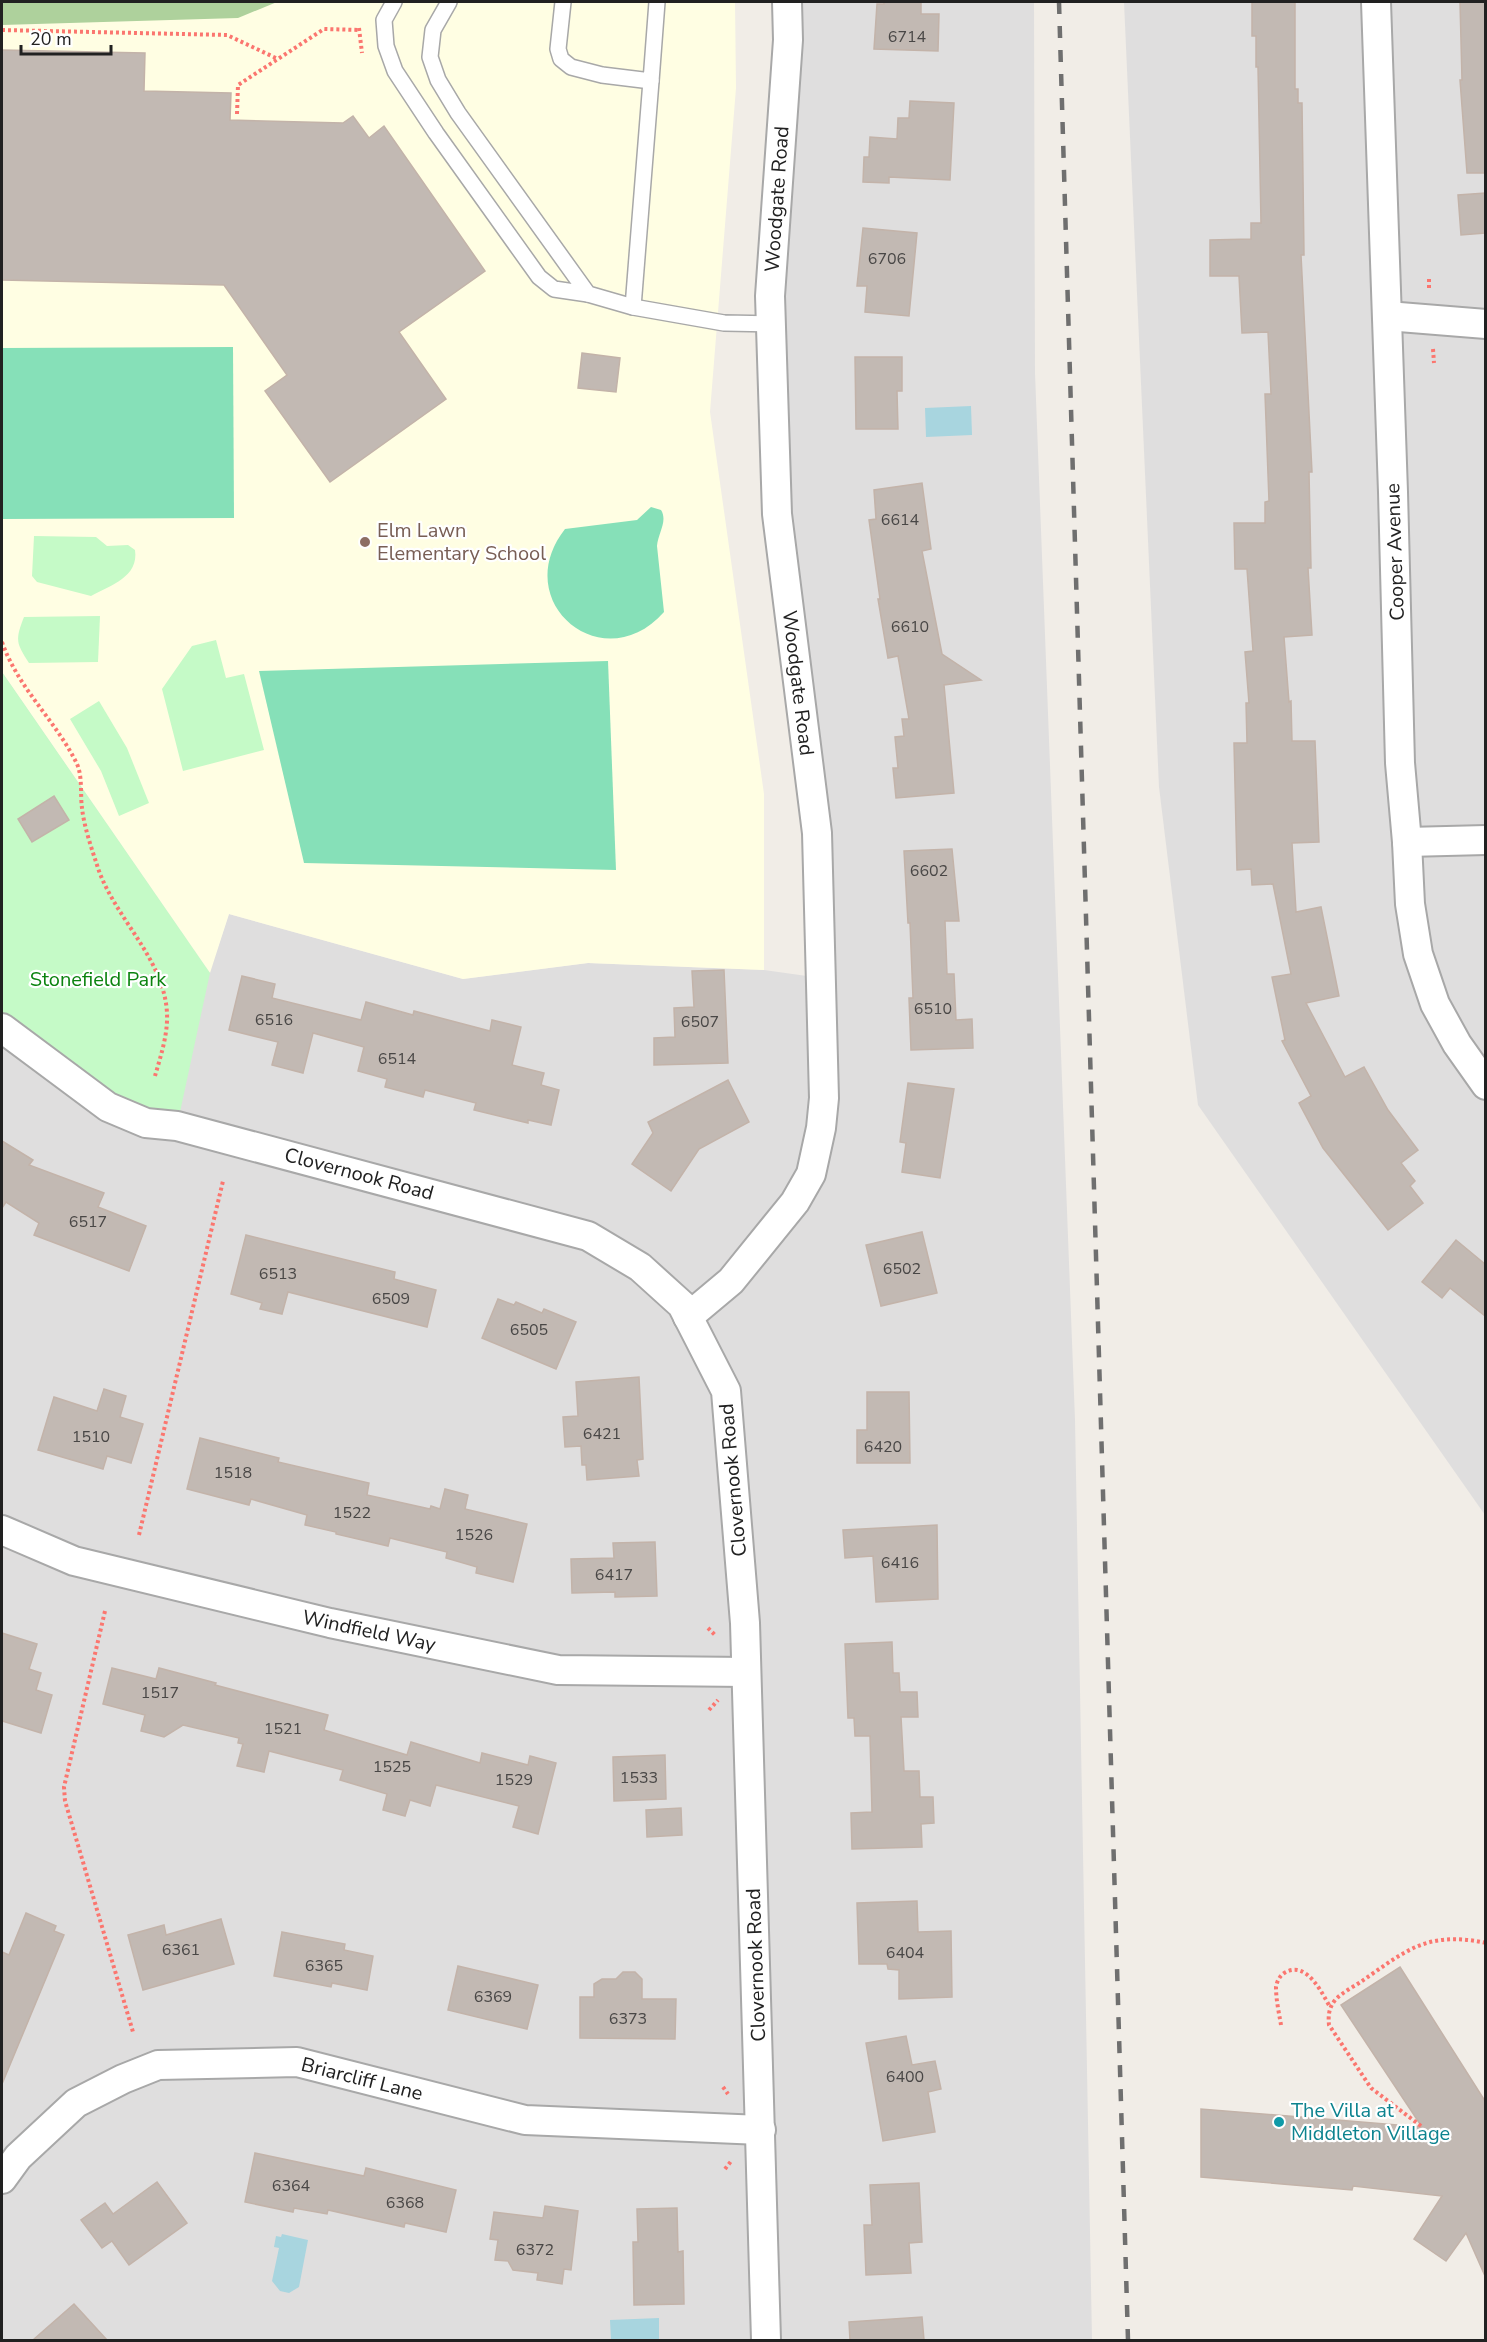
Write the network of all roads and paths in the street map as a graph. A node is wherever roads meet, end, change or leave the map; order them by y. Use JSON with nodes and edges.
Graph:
{"nodes":[{"id":1,"x":394,"y":2,"type":"edge"},
{"id":2,"x":449,"y":2,"type":"edge"},
{"id":3,"x":563,"y":2,"type":"edge"},
{"id":4,"x":657,"y":2,"type":"edge"},
{"id":5,"x":787,"y":2,"type":"edge"},
{"id":6,"x":1376,"y":2,"type":"edge"},
{"id":7,"x":2,"y":30,"type":"edge"},
{"id":8,"x":359,"y":30,"type":"dead end"},
{"id":9,"x":278,"y":59,"type":"junction"},
{"id":10,"x":651,"y":81,"type":"junction"},
{"id":11,"x":237,"y":114,"type":"dead end"},
{"id":12,"x":588,"y":294,"type":"junction"},
{"id":13,"x":633,"y":308,"type":"junction"},
{"id":14,"x":1387,"y":316,"type":"junction"},
{"id":15,"x":770,"y":324,"type":"junction"},
{"id":16,"x":1485,"y":324,"type":"edge"},
{"id":17,"x":2,"y":642,"type":"edge"},
{"id":18,"x":1485,"y":840,"type":"edge"},
{"id":19,"x":1407,"y":842,"type":"junction"},
{"id":20,"x":2,"y":1028,"type":"edge"},
{"id":21,"x":155,"y":1076,"type":"dead end"},
{"id":22,"x":1485,"y":1085,"type":"edge"},
{"id":23,"x":223,"y":1180,"type":"dead end"},
{"id":24,"x":688,"y":1317,"type":"junction"},
{"id":25,"x":2,"y":1530,"type":"edge"},
{"id":26,"x":139,"y":1535,"type":"dead end"},
{"id":27,"x":105,"y":1611,"type":"dead end"},
{"id":28,"x":708,"y":1628,"type":"dead end"},
{"id":29,"x":716,"y":1637,"type":"dead end"},
{"id":30,"x":746,"y":1672,"type":"junction"},
{"id":31,"x":718,"y":1700,"type":"dead end"},
{"id":32,"x":710,"y":1710,"type":"dead end"},
{"id":33,"x":1485,"y":1943,"type":"edge"},
{"id":34,"x":1330,"y":2007,"type":"junction"},
{"id":35,"x":1281,"y":2025,"type":"dead end"},
{"id":36,"x":133,"y":2032,"type":"dead end"},
{"id":37,"x":1421,"y":2126,"type":"dead end"},
{"id":38,"x":761,"y":2130,"type":"junction"},
{"id":39,"x":2,"y":2179,"type":"edge"},
{"id":40,"x":766,"y":2340,"type":"edge"}],
"edges":[{"from":1,"to":12,"type":"lane"},
{"from":2,"to":12,"type":"lane"},
{"from":3,"to":10,"type":"lane"},
{"from":4,"to":10,"type":"lane"},
{"from":5,"to":15,"type":"street","name":"Woodgate Road"},
{"from":6,"to":14,"type":"street","name":"Cooper Avenue"},
{"from":7,"to":9,"type":"path"},
{"from":8,"to":9,"type":"path"},
{"from":9,"to":11,"type":"path"},
{"from":10,"to":13,"type":"lane"},
{"from":12,"to":13,"type":"lane"},
{"from":13,"to":15,"type":"lane"},
{"from":14,"to":16,"type":"street"},
{"from":14,"to":19,"type":"street","name":"Cooper Avenue"},
{"from":15,"to":24,"type":"street","name":"Woodgate Road"},
{"from":17,"to":21,"type":"path"},
{"from":18,"to":19,"type":"street"},
{"from":19,"to":22,"type":"street","name":"Cooper Avenue"},
{"from":20,"to":24,"type":"street","name":"Clovernook Road"},
{"from":23,"to":26,"type":"path"},
{"from":24,"to":30,"type":"street","name":"Clovernook Road"},
{"from":25,"to":30,"type":"street","name":"Windfield Way"},
{"from":27,"to":36,"type":"path"},
{"from":28,"to":29,"type":"path"},
{"from":30,"to":38,"type":"street","name":"Clovernook Road"},
{"from":31,"to":32,"type":"path"},
{"from":33,"to":34,"type":"path"},
{"from":34,"to":35,"type":"path"},
{"from":34,"to":37,"type":"path"},
{"from":38,"to":39,"type":"street","name":"Briarcliff Lane"},
{"from":38,"to":40,"type":"street","name":"Clovernook Road"}]}
